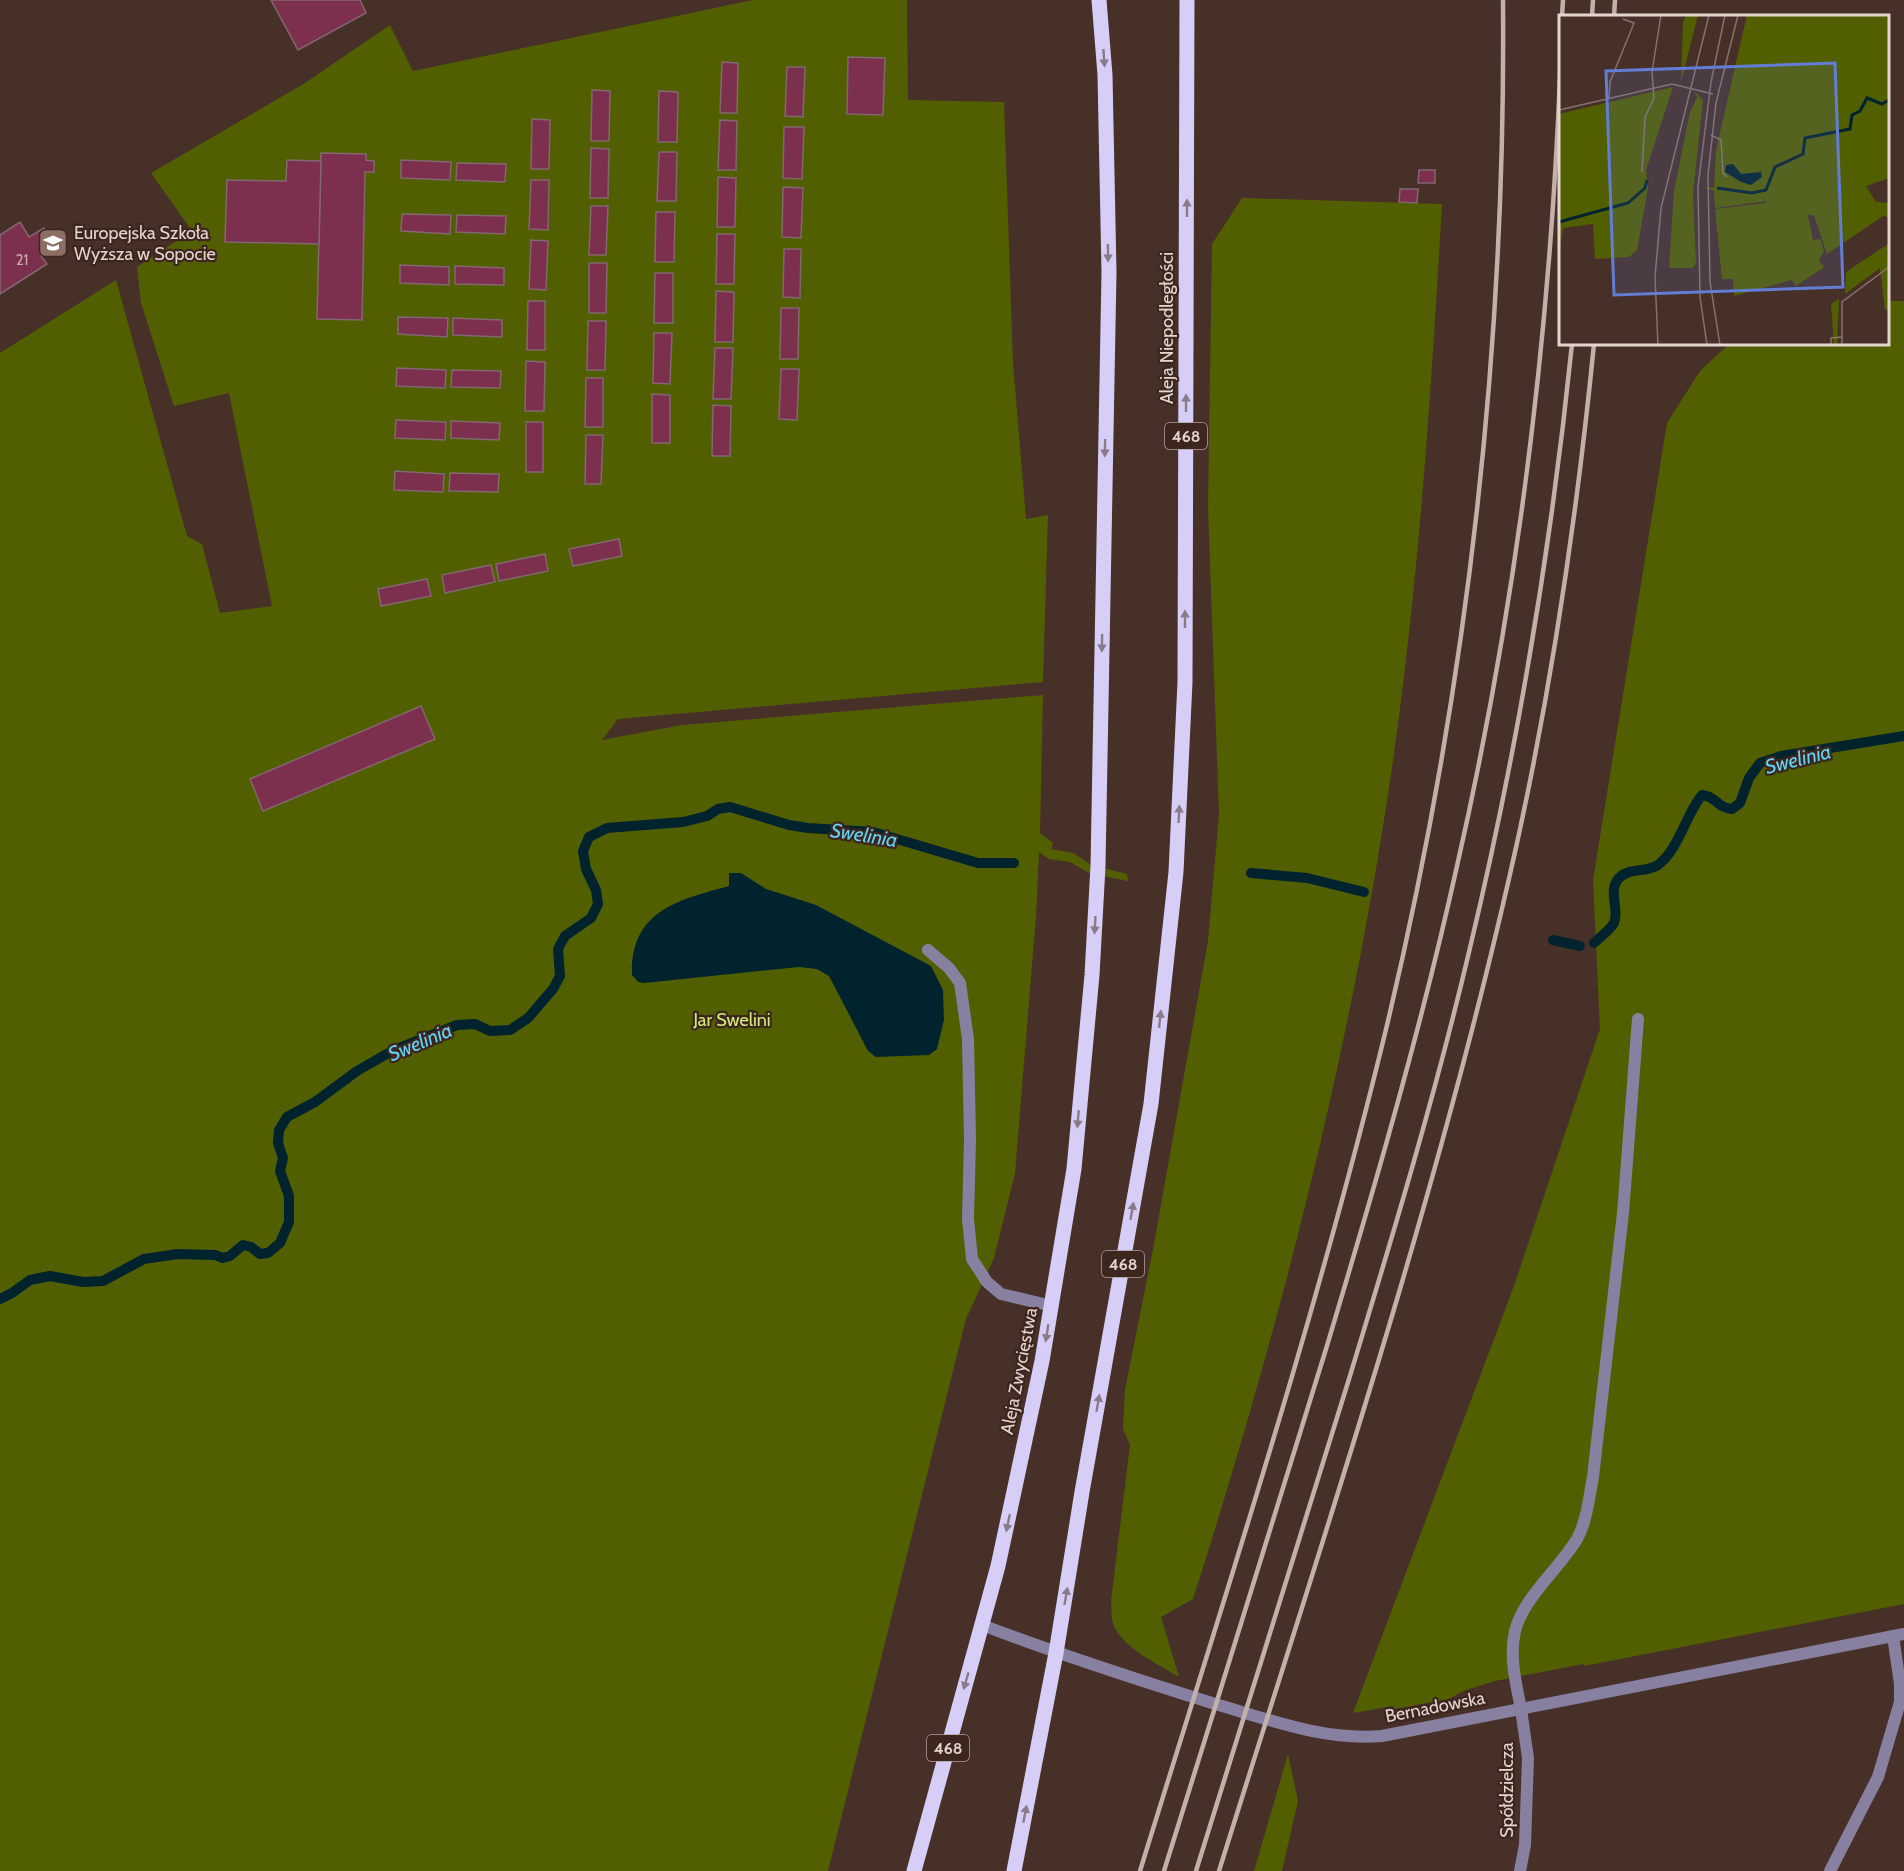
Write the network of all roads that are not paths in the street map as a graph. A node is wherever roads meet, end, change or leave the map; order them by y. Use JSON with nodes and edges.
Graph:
{"nodes":[{"id":1,"x":1099,"y":0,"type":"edge"},
{"id":2,"x":1187,"y":0,"type":"edge"},
{"id":3,"x":928,"y":950,"type":"dead end"},
{"id":4,"x":1638,"y":1019,"type":"dead end"},
{"id":5,"x":1052,"y":1306,"type":"junction"},
{"id":6,"x":982,"y":1625,"type":"junction"},
{"id":7,"x":1899,"y":1635,"type":"edge"},
{"id":8,"x":1056,"y":1653,"type":"junction"},
{"id":9,"x":1521,"y":1709,"type":"junction"},
{"id":10,"x":914,"y":1871,"type":"edge"},
{"id":11,"x":1014,"y":1871,"type":"edge"},
{"id":12,"x":1520,"y":1871,"type":"edge"},
{"id":13,"x":1830,"y":1871,"type":"edge"}],
"edges":[{"from":1,"to":5,"type":"main road","name":"Aleja Zwycięstwa","number":"468","one_way":true},
{"from":8,"to":2,"type":"main road","name":"Aleja Niepodległości","number":"468","one_way":true},
{"from":3,"to":5,"type":"street"},
{"from":4,"to":9,"type":"street","name":"Spółdzielcza"},
{"from":5,"to":6,"type":"main road","name":"Aleja Zwycięstwa","number":"468","one_way":true},
{"from":6,"to":8,"type":"street","name":"Bernadowska"},
{"from":6,"to":10,"type":"main road","name":"Aleja Zwycięstwa","number":"468","one_way":true},
{"from":7,"to":9,"type":"street","name":"Bernadowska"},
{"from":7,"to":13,"type":"street"},
{"from":8,"to":9,"type":"street","name":"Bernadowska"},
{"from":11,"to":8,"type":"main road","number":"468","one_way":true},
{"from":9,"to":12,"type":"street","name":"Spółdzielcza"}]}
